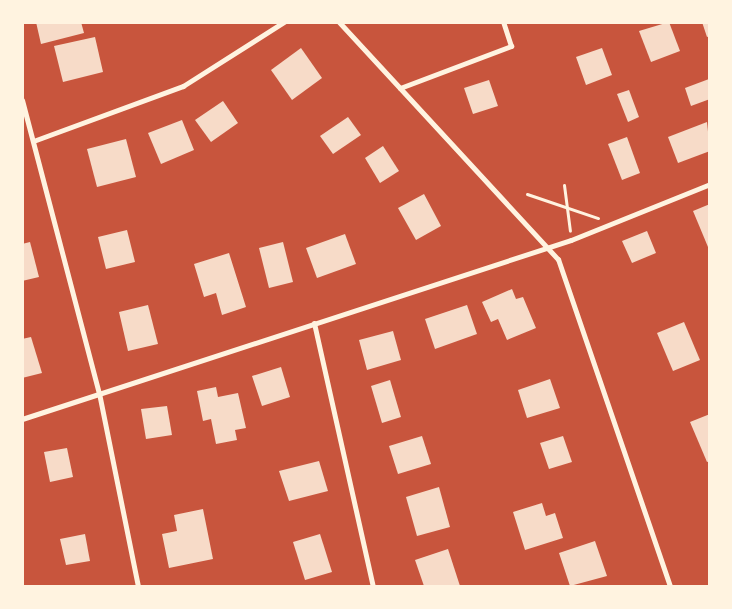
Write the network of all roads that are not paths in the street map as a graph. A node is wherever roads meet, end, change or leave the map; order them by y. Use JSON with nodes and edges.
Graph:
{"nodes":[{"id":1,"x":284,"y":22,"type":"edge"},
{"id":2,"x":339,"y":22,"type":"edge"},
{"id":3,"x":503,"y":22,"type":"edge"},
{"id":4,"x":400,"y":88,"type":"junction"},
{"id":5,"x":22,"y":100,"type":"edge"},
{"id":6,"x":36,"y":140,"type":"junction"},
{"id":7,"x":710,"y":184,"type":"edge"},
{"id":8,"x":549,"y":246,"type":"junction"},
{"id":9,"x":314,"y":323,"type":"junction"},
{"id":10,"x":99,"y":393,"type":"junction"},
{"id":11,"x":22,"y":419,"type":"edge"},
{"id":12,"x":138,"y":586,"type":"edge"},
{"id":13,"x":373,"y":586,"type":"edge"},
{"id":14,"x":670,"y":586,"type":"edge"}],
"edges":[{"from":1,"to":6,"type":"street"},
{"from":2,"to":4,"type":"street"},
{"from":3,"to":4,"type":"street"},
{"from":4,"to":8,"type":"street"},
{"from":5,"to":6,"type":"street"},
{"from":6,"to":10,"type":"street"},
{"from":7,"to":8,"type":"street"},
{"from":8,"to":9,"type":"street"},
{"from":8,"to":14,"type":"street"},
{"from":9,"to":10,"type":"street"},
{"from":9,"to":13,"type":"street"},
{"from":10,"to":11,"type":"street"},
{"from":10,"to":12,"type":"street"}]}
